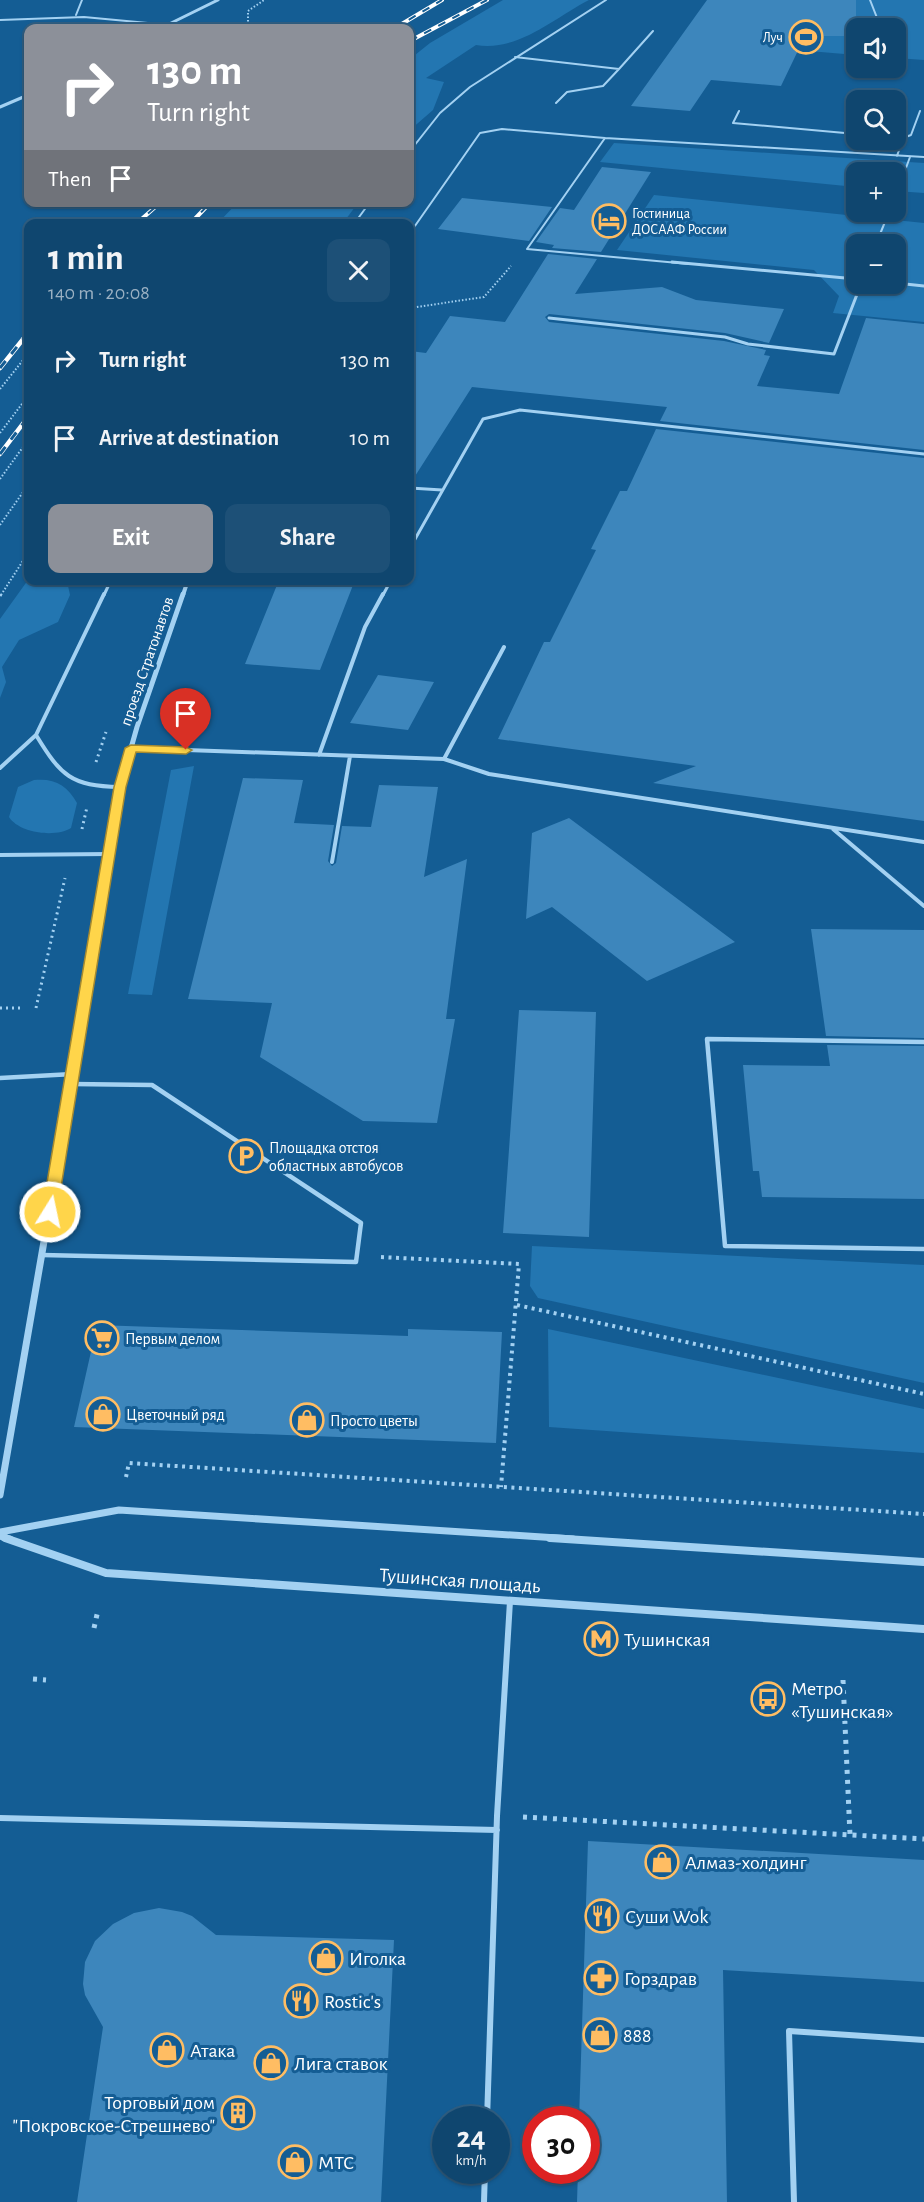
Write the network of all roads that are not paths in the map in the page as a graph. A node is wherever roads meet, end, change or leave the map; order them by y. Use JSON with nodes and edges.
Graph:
{"nodes":[{"id":1,"x":82,"y":0,"type":"edge"},
{"id":2,"x":218,"y":0,"type":"edge"},
{"id":3,"x":606,"y":0,"type":"edge"},
{"id":4,"x":870,"y":0,"type":"edge"},
{"id":5,"x":76,"y":15,"type":"junction"},
{"id":6,"x":877,"y":18,"type":"edge"},
{"id":7,"x":0,"y":20,"type":"edge"},
{"id":8,"x":169,"y":24,"type":"joint"},
{"id":9,"x":653,"y":31,"type":"dead end"},
{"id":10,"x":515,"y":57,"type":"junction"},
{"id":11,"x":619,"y":69,"type":"junction"},
{"id":12,"x":24,"y":97,"type":"edge"},
{"id":13,"x":556,"y":103,"type":"dead end"},
{"id":14,"x":0,"y":107,"type":"edge"},
{"id":15,"x":739,"y":111,"type":"dead end"},
{"id":16,"x":920,"y":111,"type":"dead end"},
{"id":17,"x":846,"y":133,"type":"edge"},
{"id":18,"x":906,"y":137,"type":"edge"},
{"id":19,"x":605,"y":138,"type":"junction"},
{"id":20,"x":414,"y":147,"type":"edge"},
{"id":21,"x":899,"y":150,"type":"edge"},
{"id":22,"x":897,"y":156,"type":"junction"},
{"id":23,"x":910,"y":157,"type":"junction"},
{"id":24,"x":924,"y":157,"type":"edge"},
{"id":25,"x":906,"y":168,"type":"edge"},
{"id":26,"x":414,"y":227,"type":"edge"},
{"id":27,"x":846,"y":278,"type":"edge"},
{"id":28,"x":906,"y":284,"type":"edge"},
{"id":29,"x":924,"y":286,"type":"edge"},
{"id":30,"x":857,"y":294,"type":"edge"},
{"id":31,"x":549,"y":318,"type":"dead end"},
{"id":32,"x":924,"y":454,"type":"edge"},
{"id":33,"x":414,"y":488,"type":"edge"},
{"id":34,"x":442,"y":490,"type":"junction"},
{"id":35,"x":414,"y":541,"type":"edge"},
{"id":36,"x":109,"y":585,"type":"edge"},
{"id":37,"x":186,"y":585,"type":"edge"},
{"id":38,"x":388,"y":585,"type":"edge"},
{"id":39,"x":504,"y":647,"type":"dead end"},
{"id":40,"x":36,"y":735,"type":"junction"},
{"id":41,"x":131,"y":748,"type":"junction"},
{"id":42,"x":319,"y":755,"type":"junction"},
{"id":43,"x":350,"y":756,"type":"junction"},
{"id":44,"x":444,"y":759,"type":"junction"},
{"id":45,"x":0,"y":768,"type":"edge"},
{"id":46,"x":120,"y":787,"type":"junction"},
{"id":47,"x":831,"y":827,"type":"junction"},
{"id":48,"x":924,"y":842,"type":"edge"},
{"id":49,"x":110,"y":854,"type":"junction"},
{"id":50,"x":0,"y":855,"type":"edge"},
{"id":51,"x":332,"y":862,"type":"dead end"},
{"id":52,"x":924,"y":906,"type":"edge"},
{"id":53,"x":924,"y":1042,"type":"edge"},
{"id":54,"x":73,"y":1074,"type":"junction"},
{"id":55,"x":0,"y":1078,"type":"edge"},
{"id":56,"x":72,"y":1084,"type":"junction"},
{"id":57,"x":924,"y":1249,"type":"edge"},
{"id":58,"x":42,"y":1255,"type":"junction"},
{"id":59,"x":0,"y":1496,"type":"edge"},
{"id":60,"x":0,"y":1534,"type":"edge"},
{"id":61,"x":924,"y":1562,"type":"edge"},
{"id":62,"x":510,"y":1600,"type":"junction"},
{"id":63,"x":924,"y":1629,"type":"edge"},
{"id":64,"x":0,"y":1818,"type":"edge"},
{"id":65,"x":497,"y":1830,"type":"junction"},
{"id":66,"x":924,"y":2040,"type":"edge"},
{"id":67,"x":487,"y":2106,"type":"edge"},
{"id":68,"x":485,"y":2184,"type":"edge"},
{"id":69,"x":484,"y":2202,"type":"edge"},
{"id":70,"x":794,"y":2202,"type":"edge"}],
"edges":[{"from":1,"to":5,"type":"lane"},
{"from":2,"to":8,"type":"street"},
{"from":3,"to":10,"type":"lane"},
{"from":4,"to":6,"type":"lane"},
{"from":5,"to":7,"type":"lane"},
{"from":5,"to":8,"type":"lane"},
{"from":9,"to":11,"type":"lane"},
{"from":10,"to":11,"type":"lane"},
{"from":10,"to":20,"type":"lane"},
{"from":11,"to":13,"type":"lane"},
{"from":12,"to":14,"type":"street"},
{"from":15,"to":17,"type":"lane"},
{"from":16,"to":18,"type":"lane"},
{"from":19,"to":22,"type":"lane"},
{"from":19,"to":26,"type":"lane"},
{"from":19,"to":27,"type":"lane"},
{"from":21,"to":22,"type":"lane"},
{"from":22,"to":23,"type":"lane"},
{"from":23,"to":24,"type":"lane"},
{"from":23,"to":25,"type":"lane"},
{"from":28,"to":29,"type":"lane"},
{"from":30,"to":31,"type":"lane"},
{"from":32,"to":34,"type":"lane"},
{"from":33,"to":34,"type":"lane"},
{"from":34,"to":35,"type":"lane"},
{"from":36,"to":40,"type":"lane"},
{"from":37,"to":41,"type":"street","name":"проезд Стратонавтов"},
{"from":38,"to":42,"type":"lane"},
{"from":39,"to":44,"type":"lane"},
{"from":40,"to":45,"type":"lane"},
{"from":40,"to":46,"type":"lane"},
{"from":41,"to":42,"type":"lane"},
{"from":41,"to":46,"type":"street","name":"проезд Стратонавтов"},
{"from":42,"to":43,"type":"lane"},
{"from":43,"to":44,"type":"lane"},
{"from":43,"to":51,"type":"lane"},
{"from":44,"to":47,"type":"lane"},
{"from":46,"to":49,"type":"street","name":"проезд Стратонавтов"},
{"from":47,"to":48,"type":"lane"},
{"from":47,"to":52,"type":"lane"},
{"from":49,"to":50,"type":"lane"},
{"from":49,"to":54,"type":"street","name":"проезд Стратонавтов"},
{"from":53,"to":57,"type":"lane"},
{"from":54,"to":55,"type":"lane"},
{"from":54,"to":56,"type":"street","name":"проезд Стратонавтов"},
{"from":56,"to":58,"type":"street","name":"проезд Стратонавтов"},
{"from":56,"to":58,"type":"lane"},
{"from":58,"to":59,"type":"street","name":"проезд Стратонавтов"},
{"from":60,"to":61,"type":"street","name":"Тушинская площадь"},
{"from":60,"to":62,"type":"street","name":"Тушинская площадь"},
{"from":62,"to":63,"type":"street","name":"Тушинская площадь"},
{"from":62,"to":65,"type":"lane"},
{"from":64,"to":65,"type":"lane"},
{"from":65,"to":67,"type":"lane"},
{"from":66,"to":70,"type":"lane"},
{"from":68,"to":69,"type":"lane"}]}
